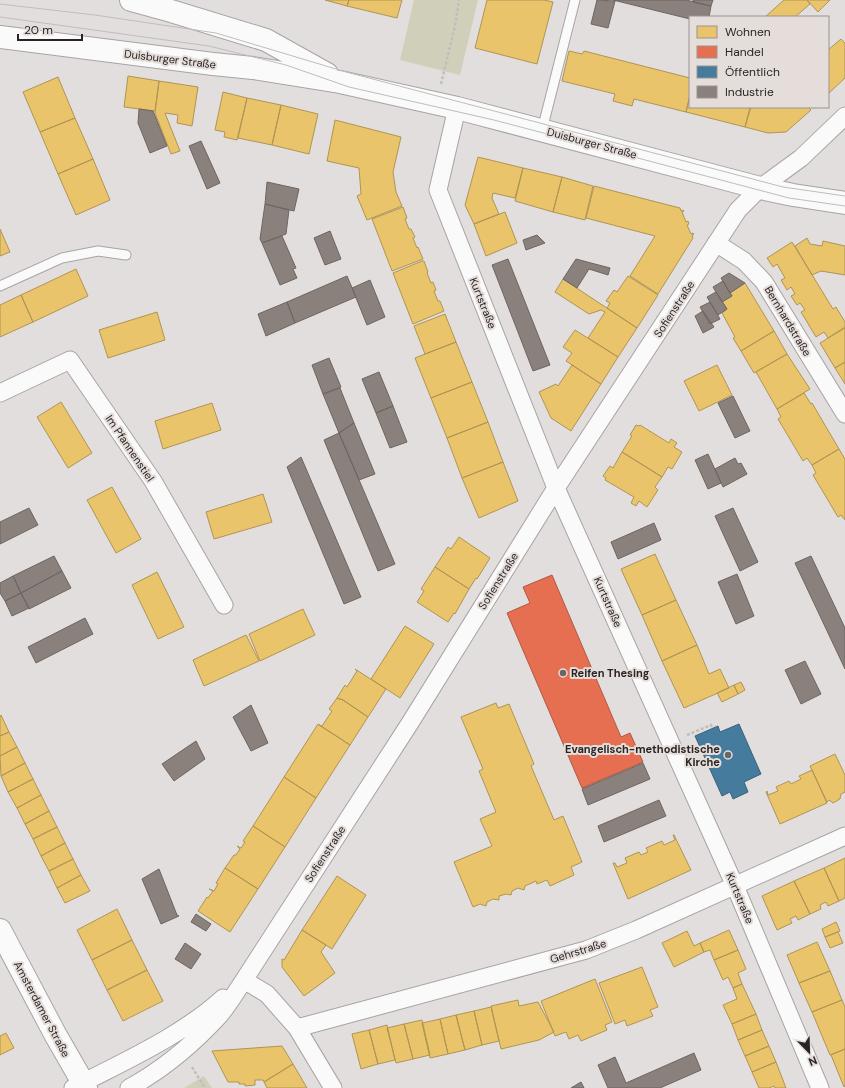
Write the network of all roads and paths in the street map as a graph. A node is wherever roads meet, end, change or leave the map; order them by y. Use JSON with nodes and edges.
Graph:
{"nodes":[{"id":1,"x":131,"y":0,"type":"edge"},
{"id":2,"x":459,"y":0,"type":"edge"},
{"id":3,"x":575,"y":0,"type":"edge"},
{"id":4,"x":0,"y":37,"type":"edge"},
{"id":5,"x":340,"y":82,"type":"junction"},
{"id":6,"x":436,"y":104,"type":"junction"},
{"id":7,"x":457,"y":108,"type":"junction"},
{"id":8,"x":845,"y":116,"type":"edge"},
{"id":9,"x":542,"y":130,"type":"junction"},
{"id":10,"x":760,"y":188,"type":"junction"},
{"id":11,"x":845,"y":203,"type":"edge"},
{"id":12,"x":716,"y":243,"type":"junction"},
{"id":13,"x":126,"y":255,"type":"dead end"},
{"id":14,"x":0,"y":286,"type":"edge"},
{"id":15,"x":0,"y":393,"type":"edge"},
{"id":16,"x":845,"y":414,"type":"edge"},
{"id":17,"x":556,"y":488,"type":"junction"},
{"id":18,"x":224,"y":605,"type":"dead end"},
{"id":19,"x":712,"y":728,"type":"dead end"},
{"id":20,"x":694,"y":732,"type":"dead end"},
{"id":21,"x":845,"y":836,"type":"edge"},
{"id":22,"x":735,"y":886,"type":"junction"},
{"id":23,"x":0,"y":930,"type":"edge"},
{"id":24,"x":244,"y":980,"type":"junction"},
{"id":25,"x":297,"y":1028,"type":"junction"},
{"id":26,"x":182,"y":1052,"type":"junction"},
{"id":27,"x":80,"y":1086,"type":"edge"},
{"id":28,"x":129,"y":1088,"type":"edge"},
{"id":29,"x":205,"y":1088,"type":"edge"},
{"id":30,"x":334,"y":1088,"type":"edge"},
{"id":31,"x":820,"y":1088,"type":"edge"}],
"edges":[{"from":1,"to":5,"type":"main road","name":"Duisburger Straße"},
{"from":2,"to":6,"type":"path"},
{"from":3,"to":9,"type":"lane"},
{"from":4,"to":5,"type":"main road","name":"Duisburger Straße"},
{"from":5,"to":6,"type":"main road","name":"Duisburger Straße"},
{"from":6,"to":7,"type":"main road","name":"Duisburger Straße"},
{"from":7,"to":9,"type":"main road","name":"Duisburger Straße"},
{"from":7,"to":17,"type":"street","name":"Kurtstraße"},
{"from":8,"to":10,"type":"street","name":"Sofienstraße"},
{"from":9,"to":10,"type":"main road","name":"Duisburger Straße"},
{"from":10,"to":11,"type":"main road","name":"Duisburger Straße"},
{"from":10,"to":12,"type":"street","name":"Sofienstraße"},
{"from":12,"to":16,"type":"street","name":"Bernhardstraße"},
{"from":12,"to":17,"type":"street","name":"Sofienstraße"},
{"from":13,"to":14,"type":"lane"},
{"from":15,"to":18,"type":"street","name":"Im Pfannenstiel"},
{"from":17,"to":22,"type":"street","name":"Kurtstraße"},
{"from":17,"to":24,"type":"street","name":"Sofienstraße"},
{"from":19,"to":20,"type":"path"},
{"from":21,"to":22,"type":"street","name":"Gehrstraße"},
{"from":22,"to":25,"type":"street","name":"Gehrstraße"},
{"from":22,"to":31,"type":"street","name":"Kurtstraße"},
{"from":23,"to":27,"type":"main road","name":"Amsterdamer Straße"},
{"from":24,"to":25,"type":"street"},
{"from":24,"to":26,"type":"street","name":"Sofienstraße"},
{"from":24,"to":27,"type":"street","name":"Sofienstraße"},
{"from":25,"to":30,"type":"street"},
{"from":26,"to":28,"type":"street","name":"Sofienstraße"},
{"from":26,"to":29,"type":"path"}]}
